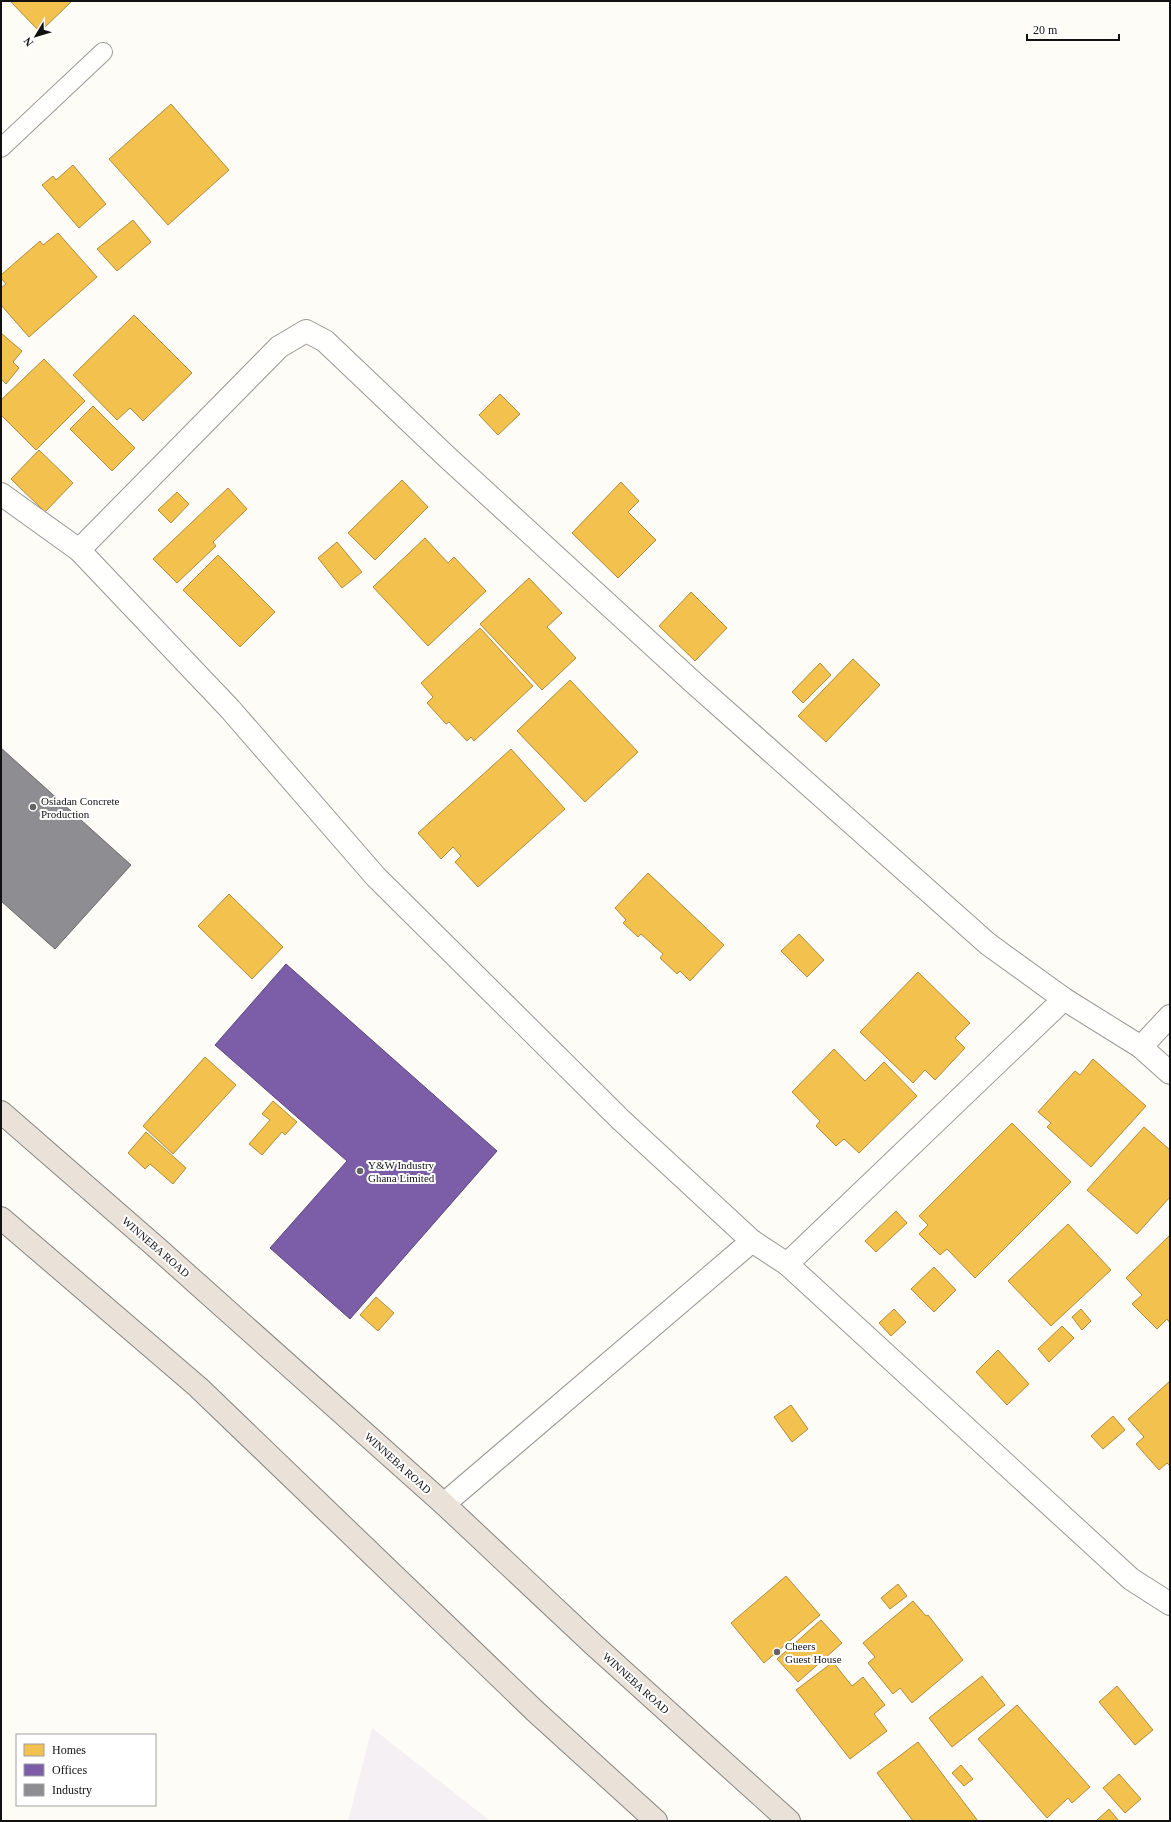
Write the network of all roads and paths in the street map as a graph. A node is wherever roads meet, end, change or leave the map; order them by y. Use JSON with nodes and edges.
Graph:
{"nodes":[{"id":1,"x":103,"y":52,"type":"dead end"},
{"id":2,"x":1,"y":148,"type":"edge"},
{"id":3,"x":1,"y":494,"type":"edge"},
{"id":4,"x":79,"y":550,"type":"junction"},
{"id":5,"x":1064,"y":999,"type":"junction"},
{"id":6,"x":1170,"y":1016,"type":"edge"},
{"id":7,"x":1141,"y":1047,"type":"junction"},
{"id":8,"x":1170,"y":1073,"type":"edge"},
{"id":9,"x":1,"y":1112,"type":"edge"},
{"id":10,"x":1,"y":1218,"type":"edge"},
{"id":11,"x":752,"y":1241,"type":"junction"},
{"id":12,"x":787,"y":1264,"type":"junction"},
{"id":13,"x":444,"y":1504,"type":"junction"},
{"id":14,"x":1170,"y":1604,"type":"edge"},
{"id":15,"x":656,"y":1821,"type":"edge"},
{"id":16,"x":789,"y":1821,"type":"edge"}],
"edges":[{"from":1,"to":2,"type":"lane"},
{"from":3,"to":4,"type":"street"},
{"from":4,"to":5,"type":"street"},
{"from":4,"to":11,"type":"street"},
{"from":5,"to":7,"type":"street"},
{"from":5,"to":12,"type":"street"},
{"from":6,"to":7,"type":"street"},
{"from":7,"to":8,"type":"street"},
{"from":9,"to":13,"type":"highway","name":"WINNEBA ROAD"},
{"from":10,"to":15,"type":"highway"},
{"from":11,"to":12,"type":"street"},
{"from":11,"to":13,"type":"street"},
{"from":12,"to":14,"type":"street"},
{"from":13,"to":16,"type":"highway","name":"WINNEBA ROAD"}]}
